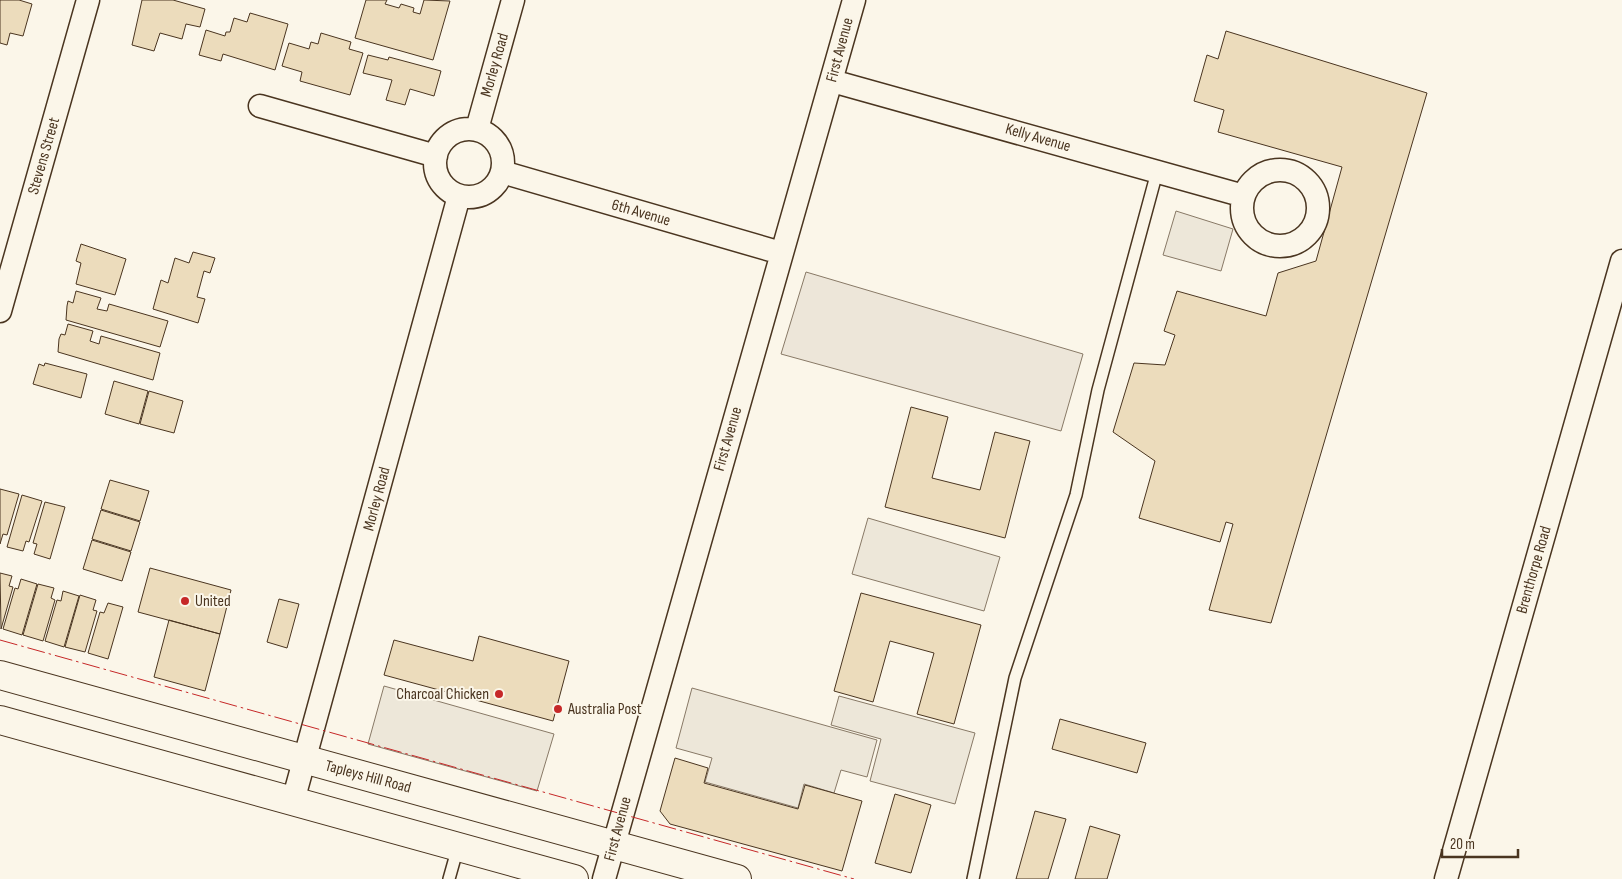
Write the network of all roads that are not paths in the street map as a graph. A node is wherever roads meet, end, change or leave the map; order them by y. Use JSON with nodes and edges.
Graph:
{"nodes":[{"id":1,"x":88,"y":0,"type":"edge"},
{"id":2,"x":514,"y":0,"type":"edge"},
{"id":3,"x":854,"y":0,"type":"edge"},
{"id":4,"x":832,"y":81,"type":"junction"},
{"id":5,"x":260,"y":106,"type":"dead end"},
{"id":6,"x":477,"y":129,"type":"junction"},
{"id":7,"x":436,"y":156,"type":"junction"},
{"id":8,"x":502,"y":172,"type":"junction"},
{"id":9,"x":1157,"y":172,"type":"junction"},
{"id":10,"x":459,"y":196,"type":"junction"},
{"id":11,"x":1244,"y":196,"type":"dead end"},
{"id":12,"x":781,"y":253,"type":"junction"},
{"id":13,"x":1622,"y":261,"type":"edge"},
{"id":14,"x":6,"y":268,"type":"edge"},
{"id":15,"x":0,"y":311,"type":"edge"},
{"id":16,"x":0,"y":675,"type":"edge"},
{"id":17,"x":0,"y":720,"type":"edge"},
{"id":18,"x":306,"y":760,"type":"junction"},
{"id":19,"x":294,"y":801,"type":"junction"},
{"id":20,"x":614,"y":845,"type":"junction"},
{"id":21,"x":458,"y":847,"type":"junction"},
{"id":22,"x":686,"y":872,"type":"edge"},
{"id":23,"x":449,"y":879,"type":"edge"},
{"id":24,"x":574,"y":879,"type":"edge"},
{"id":25,"x":604,"y":879,"type":"edge"},
{"id":26,"x":737,"y":879,"type":"edge"},
{"id":27,"x":973,"y":879,"type":"edge"},
{"id":28,"x":1446,"y":879,"type":"edge"}],
"edges":[{"from":1,"to":14,"type":"street","name":"Stevens Street"},
{"from":2,"to":6,"type":"street","name":"Morley Road"},
{"from":3,"to":4,"type":"street","name":"First Avenue"},
{"from":4,"to":9,"type":"street","name":"Kelly Avenue"},
{"from":4,"to":12,"type":"street","name":"First Avenue"},
{"from":5,"to":7,"type":"street"},
{"from":6,"to":7,"type":"street"},
{"from":6,"to":8,"type":"street"},
{"from":7,"to":10,"type":"street"},
{"from":8,"to":10,"type":"street"},
{"from":8,"to":12,"type":"street","name":"6th Avenue"},
{"from":9,"to":11,"type":"street","name":"Kelly Avenue"},
{"from":9,"to":27,"type":"lane"},
{"from":10,"to":18,"type":"street","name":"Morley Road"},
{"from":12,"to":20,"type":"street","name":"First Avenue"},
{"from":13,"to":28,"type":"street","name":"Brenthorpe Road"},
{"from":14,"to":15,"type":"street","name":"Stevens Street"},
{"from":16,"to":18,"type":"main road","name":"Tapleys Hill Road"},
{"from":17,"to":19,"type":"main road"},
{"from":18,"to":19,"type":"street","name":"Morley Road"},
{"from":18,"to":20,"type":"main road","name":"Tapleys Hill Road"},
{"from":19,"to":21,"type":"main road"},
{"from":20,"to":22,"type":"main road","name":"Tapleys Hill Road"},
{"from":20,"to":25,"type":"street","name":"First Avenue"},
{"from":21,"to":23,"type":"lane"},
{"from":21,"to":24,"type":"main road"},
{"from":22,"to":26,"type":"main road","name":"Tapleys Hill Road"}]}
